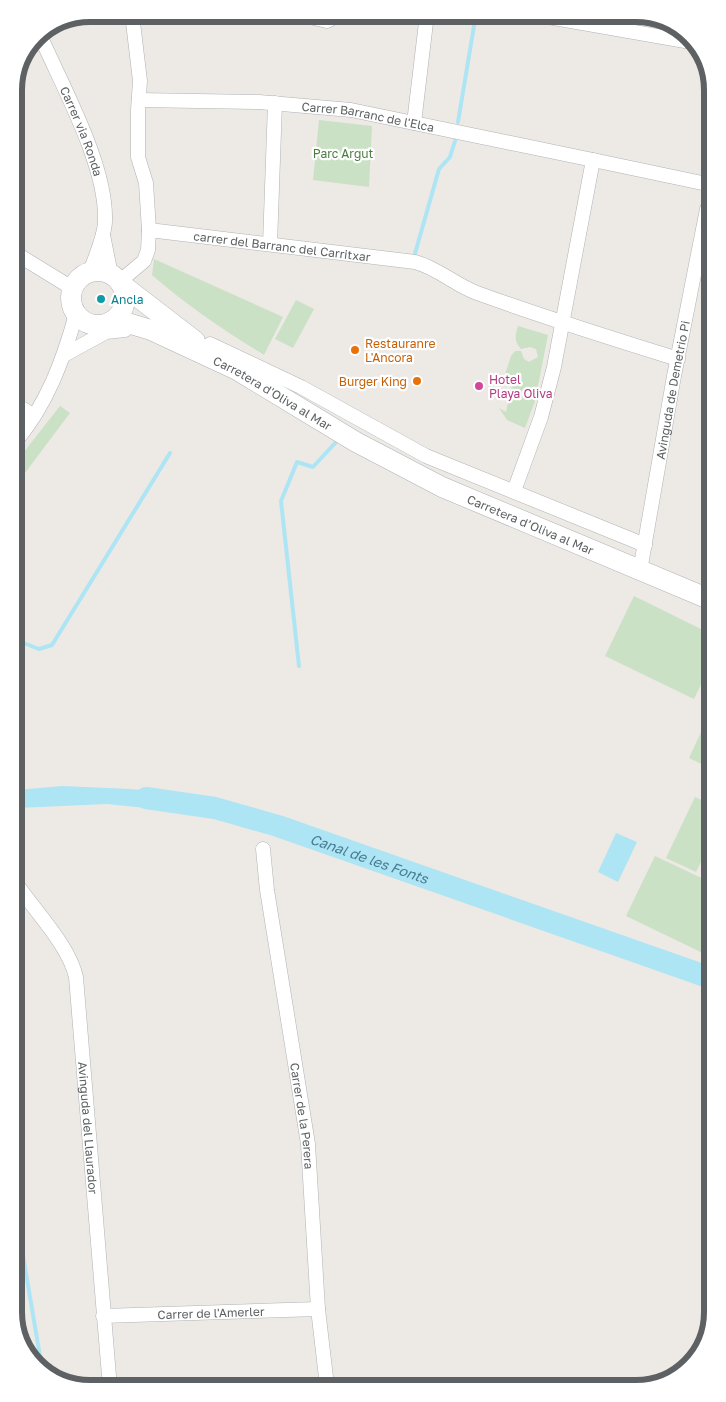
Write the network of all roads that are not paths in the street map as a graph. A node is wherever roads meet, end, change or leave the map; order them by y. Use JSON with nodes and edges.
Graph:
{"nodes":[{"id":1,"x":133,"y":22,"type":"edge"},
{"id":2,"x":426,"y":23,"type":"edge"},
{"id":3,"x":581,"y":23,"type":"edge"},
{"id":4,"x":681,"y":40,"type":"edge"},
{"id":5,"x":43,"y":42,"type":"edge"},
{"id":6,"x":139,"y":100,"type":"junction"},
{"id":7,"x":275,"y":103,"type":"junction"},
{"id":8,"x":414,"y":123,"type":"junction"},
{"id":9,"x":593,"y":160,"type":"junction"},
{"id":10,"x":704,"y":183,"type":"edge"},
{"id":11,"x":704,"y":225,"type":"edge"},
{"id":12,"x":149,"y":230,"type":"junction"},
{"id":13,"x":102,"y":232,"type":"junction"},
{"id":14,"x":270,"y":244,"type":"junction"},
{"id":15,"x":23,"y":258,"type":"edge"},
{"id":16,"x":90,"y":272,"type":"junction"},
{"id":17,"x":119,"y":285,"type":"junction"},
{"id":18,"x":72,"y":288,"type":"junction"},
{"id":19,"x":76,"y":314,"type":"junction"},
{"id":20,"x":562,"y":323,"type":"junction"},
{"id":21,"x":103,"y":324,"type":"junction"},
{"id":22,"x":210,"y":344,"type":"dead end"},
{"id":23,"x":188,"y":348,"type":"junction"},
{"id":24,"x":64,"y":356,"type":"junction"},
{"id":25,"x":678,"y":359,"type":"junction"},
{"id":26,"x":237,"y":370,"type":"junction"},
{"id":27,"x":23,"y":409,"type":"edge"},
{"id":28,"x":34,"y":416,"type":"junction"},
{"id":29,"x":23,"y":432,"type":"edge"},
{"id":30,"x":356,"y":442,"type":"joint"},
{"id":31,"x":514,"y":491,"type":"junction"},
{"id":32,"x":645,"y":545,"type":"junction"},
{"id":33,"x":640,"y":571,"type":"junction"},
{"id":34,"x":704,"y":597,"type":"edge"},
{"id":35,"x":263,"y":849,"type":"dead end"},
{"id":36,"x":23,"y":904,"type":"edge"},
{"id":37,"x":318,"y":1309,"type":"junction"},
{"id":38,"x":103,"y":1316,"type":"junction"},
{"id":39,"x":109,"y":1379,"type":"edge"},
{"id":40,"x":327,"y":1379,"type":"edge"}],
"edges":[{"from":1,"to":6,"type":"street"},
{"from":2,"to":8,"type":"street"},
{"from":3,"to":4,"type":"street"},
{"from":5,"to":13,"type":"street","name":"Carrer via Ronda"},
{"from":6,"to":7,"type":"street","name":"Carrer Barranc de l'Elca"},
{"from":6,"to":12,"type":"street"},
{"from":7,"to":8,"type":"street","name":"Carrer Barranc de l'Elca"},
{"from":7,"to":14,"type":"street"},
{"from":8,"to":9,"type":"street","name":"Carrer Barranc de l'Elca"},
{"from":9,"to":10,"type":"street","name":"Carrer Barranc de l'Elca"},
{"from":9,"to":20,"type":"street"},
{"from":11,"to":25,"type":"street","name":"Avinguda de Demetrio Pi"},
{"from":12,"to":14,"type":"street","name":"carrer del Barranc del Carritxar"},
{"from":12,"to":17,"type":"street"},
{"from":13,"to":16,"type":"street","name":"Carrer via Ronda"},
{"from":13,"to":17,"type":"street","name":"Carrer via Ronda"},
{"from":14,"to":20,"type":"street","name":"carrer del Barranc del Carritxar"},
{"from":15,"to":18,"type":"street"},
{"from":16,"to":17,"type":"street"},
{"from":16,"to":18,"type":"street"},
{"from":17,"to":21,"type":"street"},
{"from":17,"to":23,"type":"street","name":"Carretera d'Oliva al Mar"},
{"from":17,"to":26,"type":"street"},
{"from":18,"to":19,"type":"street"},
{"from":19,"to":21,"type":"street"},
{"from":19,"to":24,"type":"street"},
{"from":20,"to":25,"type":"street","name":"carrer del Barranc del Carritxar"},
{"from":20,"to":31,"type":"street"},
{"from":21,"to":23,"type":"street","name":"Carretera d'Oliva al Mar"},
{"from":21,"to":24,"type":"street"},
{"from":22,"to":31,"type":"street"},
{"from":23,"to":24,"type":"street"},
{"from":23,"to":26,"type":"street","name":"Carretera d'Oliva al Mar"},
{"from":24,"to":28,"type":"street"},
{"from":25,"to":32,"type":"street","name":"Avinguda de Demetrio Pi"},
{"from":26,"to":30,"type":"street","name":"Carretera d'Oliva al Mar"},
{"from":27,"to":28,"type":"street"},
{"from":28,"to":29,"type":"street"},
{"from":30,"to":33,"type":"street","name":"Carretera d’Oliva al Mar"},
{"from":31,"to":32,"type":"street"},
{"from":32,"to":33,"type":"street","name":"Avinguda de Demetrio Pi"},
{"from":33,"to":34,"type":"street","name":"Carretera d’Oliva al Mar"},
{"from":35,"to":37,"type":"street","name":"Carrer de la Perera"},
{"from":36,"to":38,"type":"street","name":"Avinguda del Llaurador"},
{"from":37,"to":38,"type":"street","name":"Carrer de l'Amerler"},
{"from":37,"to":40,"type":"street","name":"Carrer de la Perera"},
{"from":38,"to":39,"type":"street","name":"Avinguda del Llaurador"}]}
